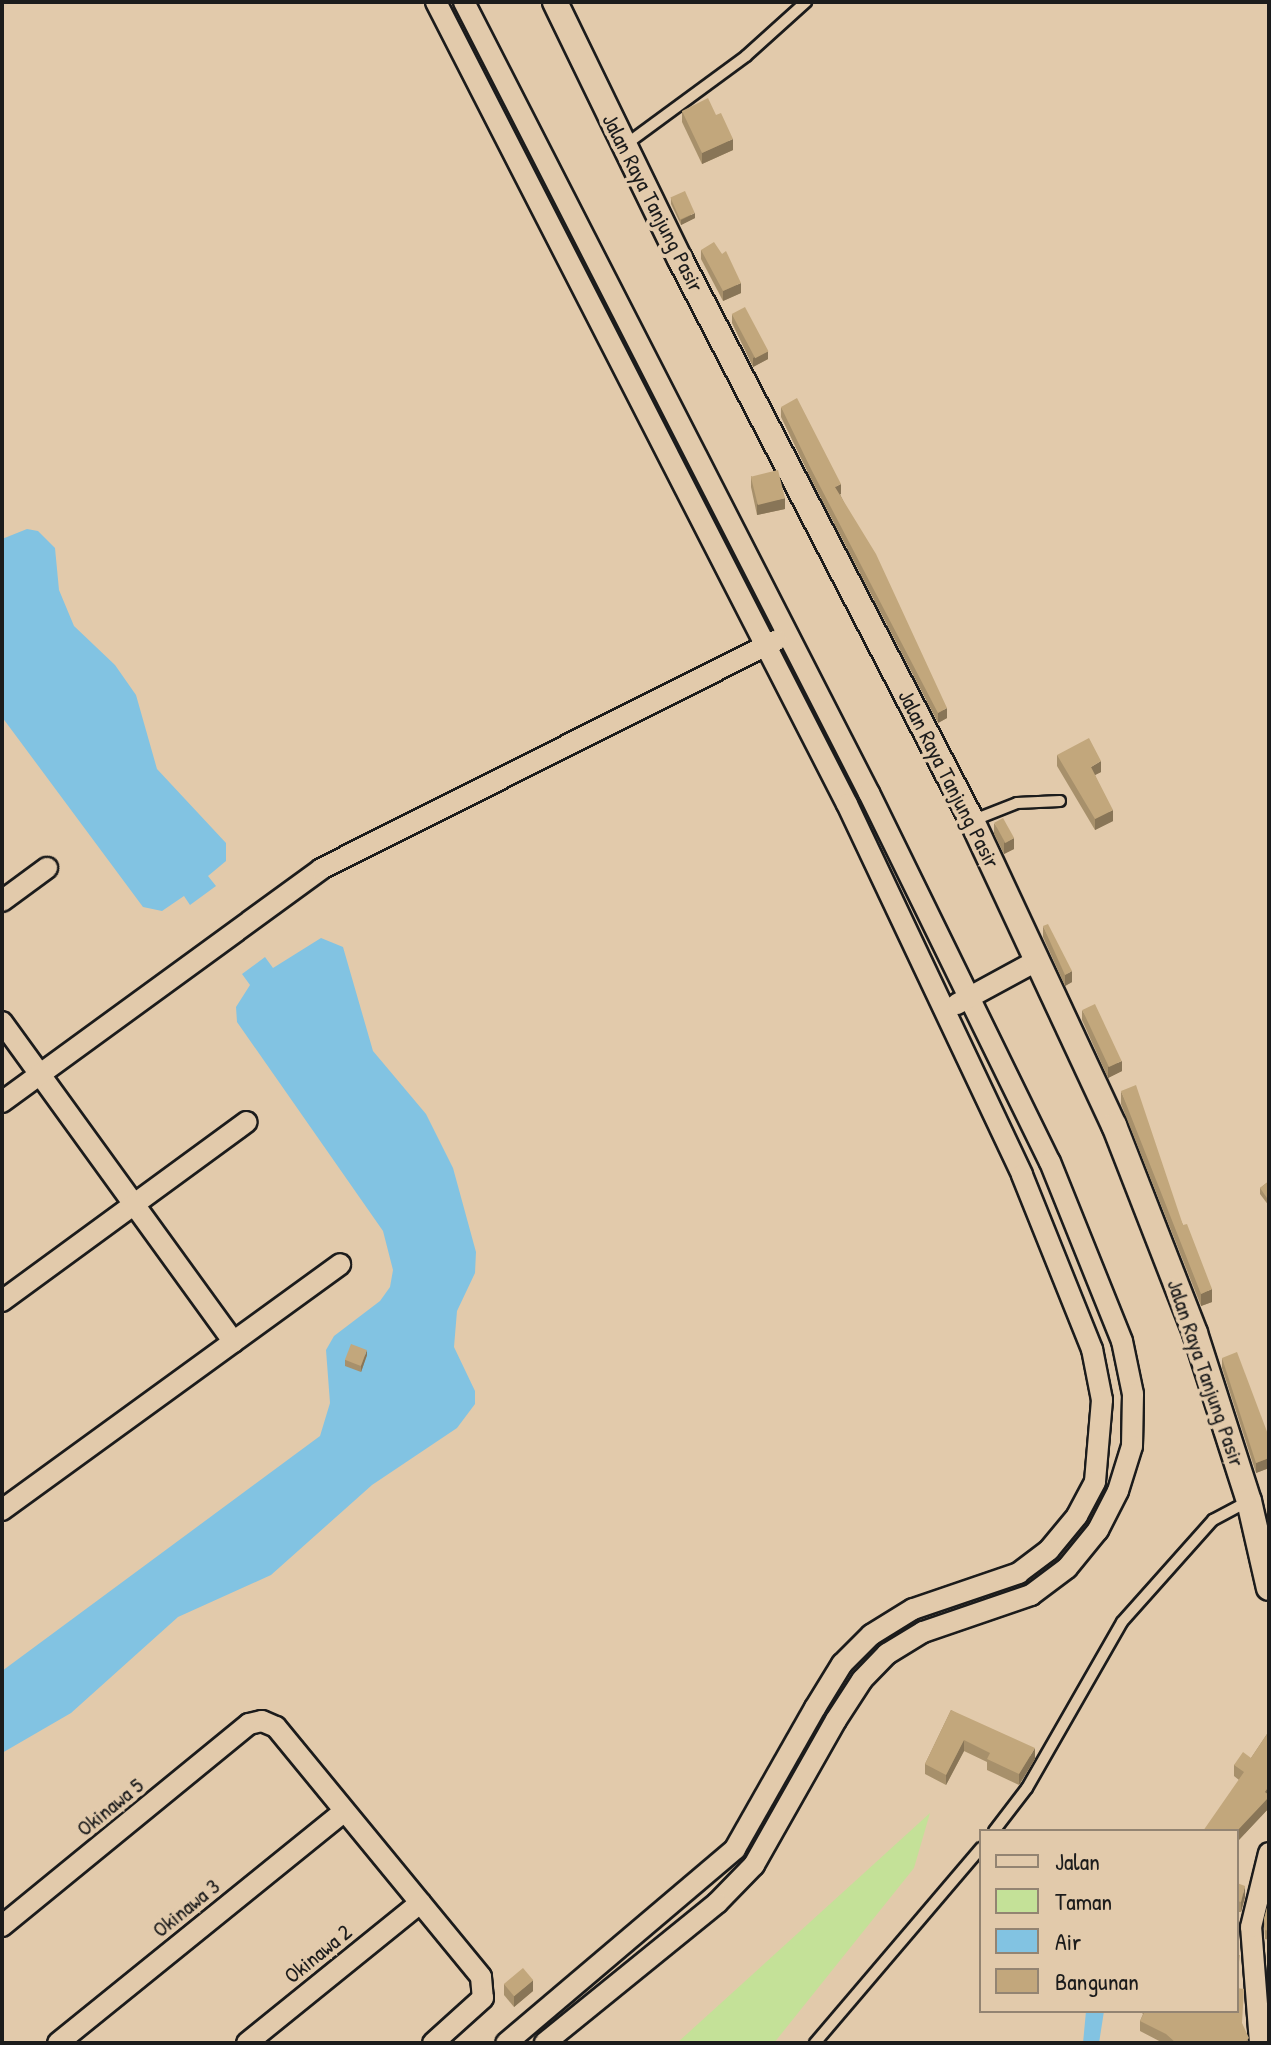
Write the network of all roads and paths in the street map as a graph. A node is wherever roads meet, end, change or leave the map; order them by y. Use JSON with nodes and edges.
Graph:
{"nodes":[{"id":1,"x":436,"y":2,"type":"edge"},
{"id":2,"x":464,"y":2,"type":"edge"},
{"id":3,"x":555,"y":2,"type":"edge"},
{"id":4,"x":806,"y":2,"type":"edge"},
{"id":5,"x":623,"y":146,"type":"junction"},
{"id":6,"x":788,"y":635,"type":"junction"},
{"id":7,"x":765,"y":646,"type":"junction"},
{"id":8,"x":1060,"y":801,"type":"dead end"},
{"id":9,"x":972,"y":821,"type":"junction"},
{"id":10,"x":47,"y":868,"type":"dead end"},
{"id":11,"x":2,"y":901,"type":"edge"},
{"id":12,"x":1038,"y":960,"type":"junction"},
{"id":13,"x":969,"y":998,"type":"junction"},
{"id":14,"x":945,"y":1011,"type":"junction"},
{"id":15,"x":2,"y":1022,"type":"edge"},
{"id":16,"x":40,"y":1074,"type":"junction"},
{"id":17,"x":2,"y":1102,"type":"edge"},
{"id":18,"x":247,"y":1122,"type":"dead end"},
{"id":19,"x":134,"y":1205,"type":"junction"},
{"id":20,"x":340,"y":1264,"type":"dead end"},
{"id":21,"x":2,"y":1301,"type":"edge"},
{"id":22,"x":234,"y":1342,"type":"junction"},
{"id":23,"x":1249,"y":1501,"type":"junction"},
{"id":24,"x":2,"y":1510,"type":"edge"},
{"id":25,"x":1269,"y":1588,"type":"edge"},
{"id":26,"x":344,"y":1811,"type":"junction"},
{"id":27,"x":996,"y":1829,"type":"edge"},
{"id":28,"x":979,"y":1850,"type":"edge"},
{"id":29,"x":1269,"y":1853,"type":"edge"},
{"id":30,"x":420,"y":1903,"type":"junction"},
{"id":31,"x":2,"y":1926,"type":"edge"},
{"id":32,"x":58,"y":2043,"type":"edge"},
{"id":33,"x":247,"y":2043,"type":"edge"},
{"id":34,"x":433,"y":2043,"type":"edge"},
{"id":35,"x":506,"y":2043,"type":"edge"},
{"id":36,"x":545,"y":2043,"type":"edge"},
{"id":37,"x":815,"y":2043,"type":"edge"},
{"id":38,"x":1260,"y":2043,"type":"edge"}],
"edges":[{"from":1,"to":7,"type":"street"},
{"from":2,"to":6,"type":"street"},
{"from":3,"to":5,"type":"street","name":"Jalan Raya Tanjung Pasir"},
{"from":4,"to":5,"type":"lane"},
{"from":5,"to":9,"type":"street","name":"Jalan Raya Tanjung Pasir"},
{"from":6,"to":7,"type":"street"},
{"from":6,"to":13,"type":"street"},
{"from":7,"to":14,"type":"street"},
{"from":7,"to":16,"type":"street"},
{"from":8,"to":9,"type":"lane"},
{"from":9,"to":12,"type":"street","name":"Jalan Raya Tanjung Pasir"},
{"from":10,"to":11,"type":"street"},
{"from":12,"to":13,"type":"street"},
{"from":12,"to":23,"type":"street","name":"Jalan Raya Tanjung Pasir"},
{"from":13,"to":14,"type":"street"},
{"from":13,"to":36,"type":"street"},
{"from":14,"to":35,"type":"street"},
{"from":15,"to":16,"type":"street"},
{"from":16,"to":17,"type":"street"},
{"from":16,"to":19,"type":"street"},
{"from":18,"to":19,"type":"street"},
{"from":19,"to":21,"type":"street"},
{"from":19,"to":22,"type":"street"},
{"from":20,"to":22,"type":"street"},
{"from":22,"to":24,"type":"street"},
{"from":23,"to":25,"type":"street","name":"Jalan Raya Tanjung Pasir"},
{"from":23,"to":27,"type":"lane"},
{"from":26,"to":30,"type":"street"},
{"from":26,"to":31,"type":"street","name":"Okinawa 5"},
{"from":26,"to":32,"type":"street","name":"Okinawa 3"},
{"from":28,"to":37,"type":"lane"},
{"from":29,"to":38,"type":"street"},
{"from":30,"to":33,"type":"street","name":"Okinawa 2"},
{"from":30,"to":34,"type":"street"}]}
